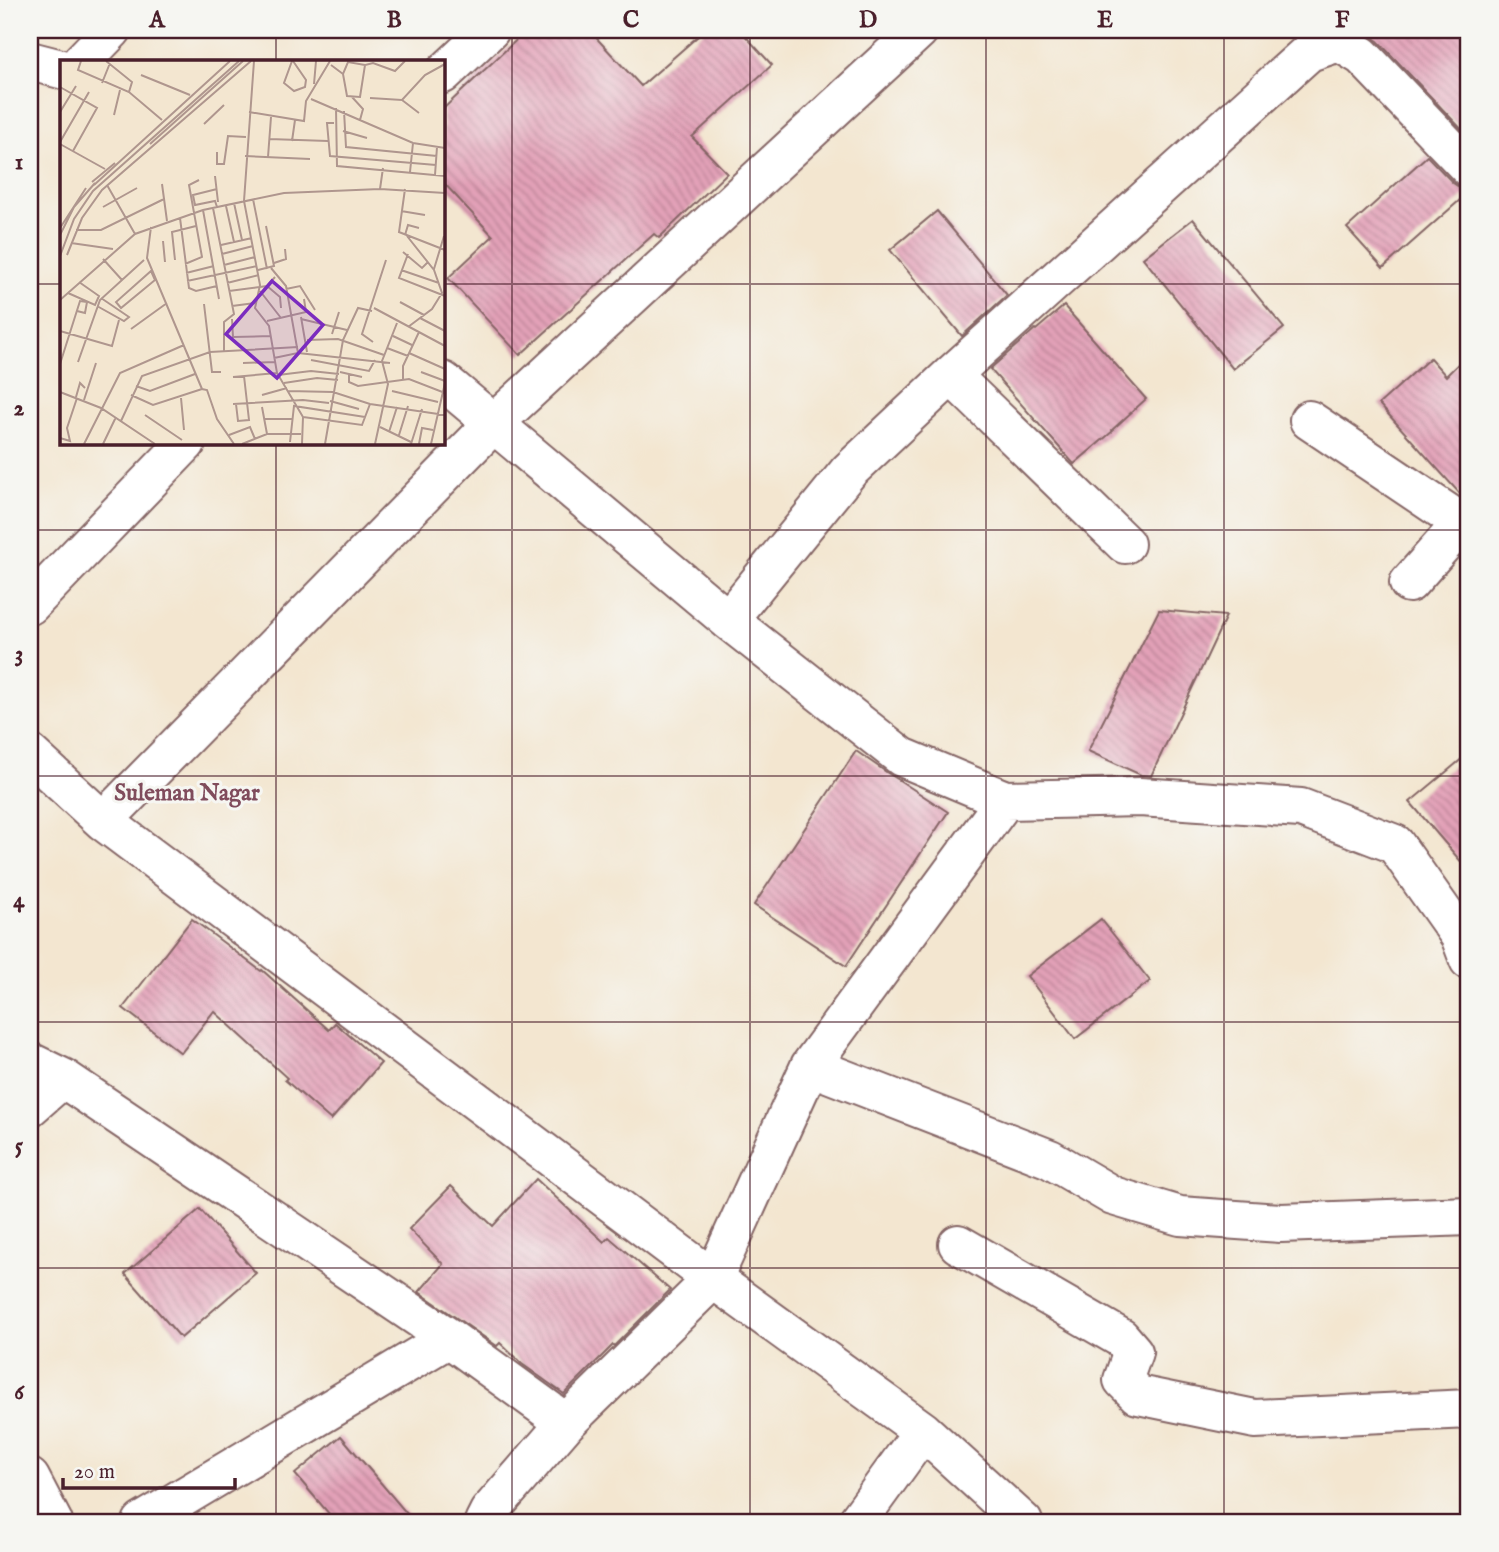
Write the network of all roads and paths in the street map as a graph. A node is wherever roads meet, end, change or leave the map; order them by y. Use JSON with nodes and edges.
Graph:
{"nodes":[{"id":1,"x":112,"y":30,"type":"edge"},
{"id":2,"x":490,"y":30,"type":"edge"},
{"id":3,"x":919,"y":30,"type":"edge"},
{"id":4,"x":83,"y":60,"type":"edge"},
{"id":5,"x":30,"y":61,"type":"edge"},
{"id":6,"x":60,"y":69,"type":"edge"},
{"id":7,"x":444,"y":73,"type":"edge"},
{"id":8,"x":1469,"y":169,"type":"edge"},
{"id":9,"x":951,"y":375,"type":"junction"},
{"id":10,"x":444,"y":382,"type":"edge"},
{"id":11,"x":1309,"y":420,"type":"dead end"},
{"id":12,"x":493,"y":424,"type":"junction"},
{"id":13,"x":185,"y":444,"type":"edge"},
{"id":14,"x":1466,"y":519,"type":"edge"},
{"id":15,"x":1125,"y":544,"type":"dead end"},
{"id":16,"x":1409,"y":583,"type":"dead end"},
{"id":17,"x":30,"y":605,"type":"edge"},
{"id":18,"x":728,"y":620,"type":"junction"},
{"id":19,"x":30,"y":754,"type":"edge"},
{"id":20,"x":1005,"y":800,"type":"junction"},
{"id":21,"x":103,"y":821,"type":"junction"},
{"id":22,"x":1466,"y":941,"type":"edge"},
{"id":23,"x":810,"y":1066,"type":"junction"},
{"id":24,"x":46,"y":1070,"type":"edge"},
{"id":25,"x":30,"y":1107,"type":"edge"},
{"id":26,"x":1469,"y":1216,"type":"edge"},
{"id":27,"x":958,"y":1244,"type":"dead end"},
{"id":28,"x":713,"y":1279,"type":"junction"},
{"id":29,"x":449,"y":1338,"type":"junction"},
{"id":30,"x":1469,"y":1409,"type":"edge"},
{"id":31,"x":566,"y":1423,"type":"junction"},
{"id":32,"x":923,"y":1431,"type":"junction"},
{"id":33,"x":30,"y":1478,"type":"edge"},
{"id":34,"x":53,"y":1522,"type":"edge"},
{"id":35,"x":142,"y":1522,"type":"edge"},
{"id":36,"x":484,"y":1522,"type":"edge"},
{"id":37,"x":858,"y":1522,"type":"edge"},
{"id":38,"x":1023,"y":1522,"type":"edge"}],
"edges":[{"from":1,"to":4,"type":"street"},
{"from":2,"to":7,"type":"street"},
{"from":3,"to":12,"type":"street"},
{"from":5,"to":6,"type":"street"},
{"from":8,"to":9,"type":"street"},
{"from":9,"to":15,"type":"street"},
{"from":9,"to":18,"type":"street"},
{"from":10,"to":12,"type":"street"},
{"from":11,"to":14,"type":"street"},
{"from":12,"to":18,"type":"street"},
{"from":12,"to":21,"type":"street"},
{"from":13,"to":17,"type":"street"},
{"from":14,"to":16,"type":"street"},
{"from":18,"to":20,"type":"street"},
{"from":19,"to":21,"type":"street"},
{"from":20,"to":22,"type":"street"},
{"from":20,"to":23,"type":"street"},
{"from":21,"to":28,"type":"street"},
{"from":23,"to":26,"type":"street"},
{"from":23,"to":28,"type":"street"},
{"from":24,"to":25,"type":"street"},
{"from":24,"to":29,"type":"street"},
{"from":27,"to":30,"type":"street"},
{"from":28,"to":31,"type":"street"},
{"from":28,"to":32,"type":"street"},
{"from":29,"to":31,"type":"street"},
{"from":29,"to":35,"type":"street"},
{"from":31,"to":36,"type":"street"},
{"from":32,"to":37,"type":"street"},
{"from":32,"to":38,"type":"street"},
{"from":33,"to":34,"type":"street"}]}
